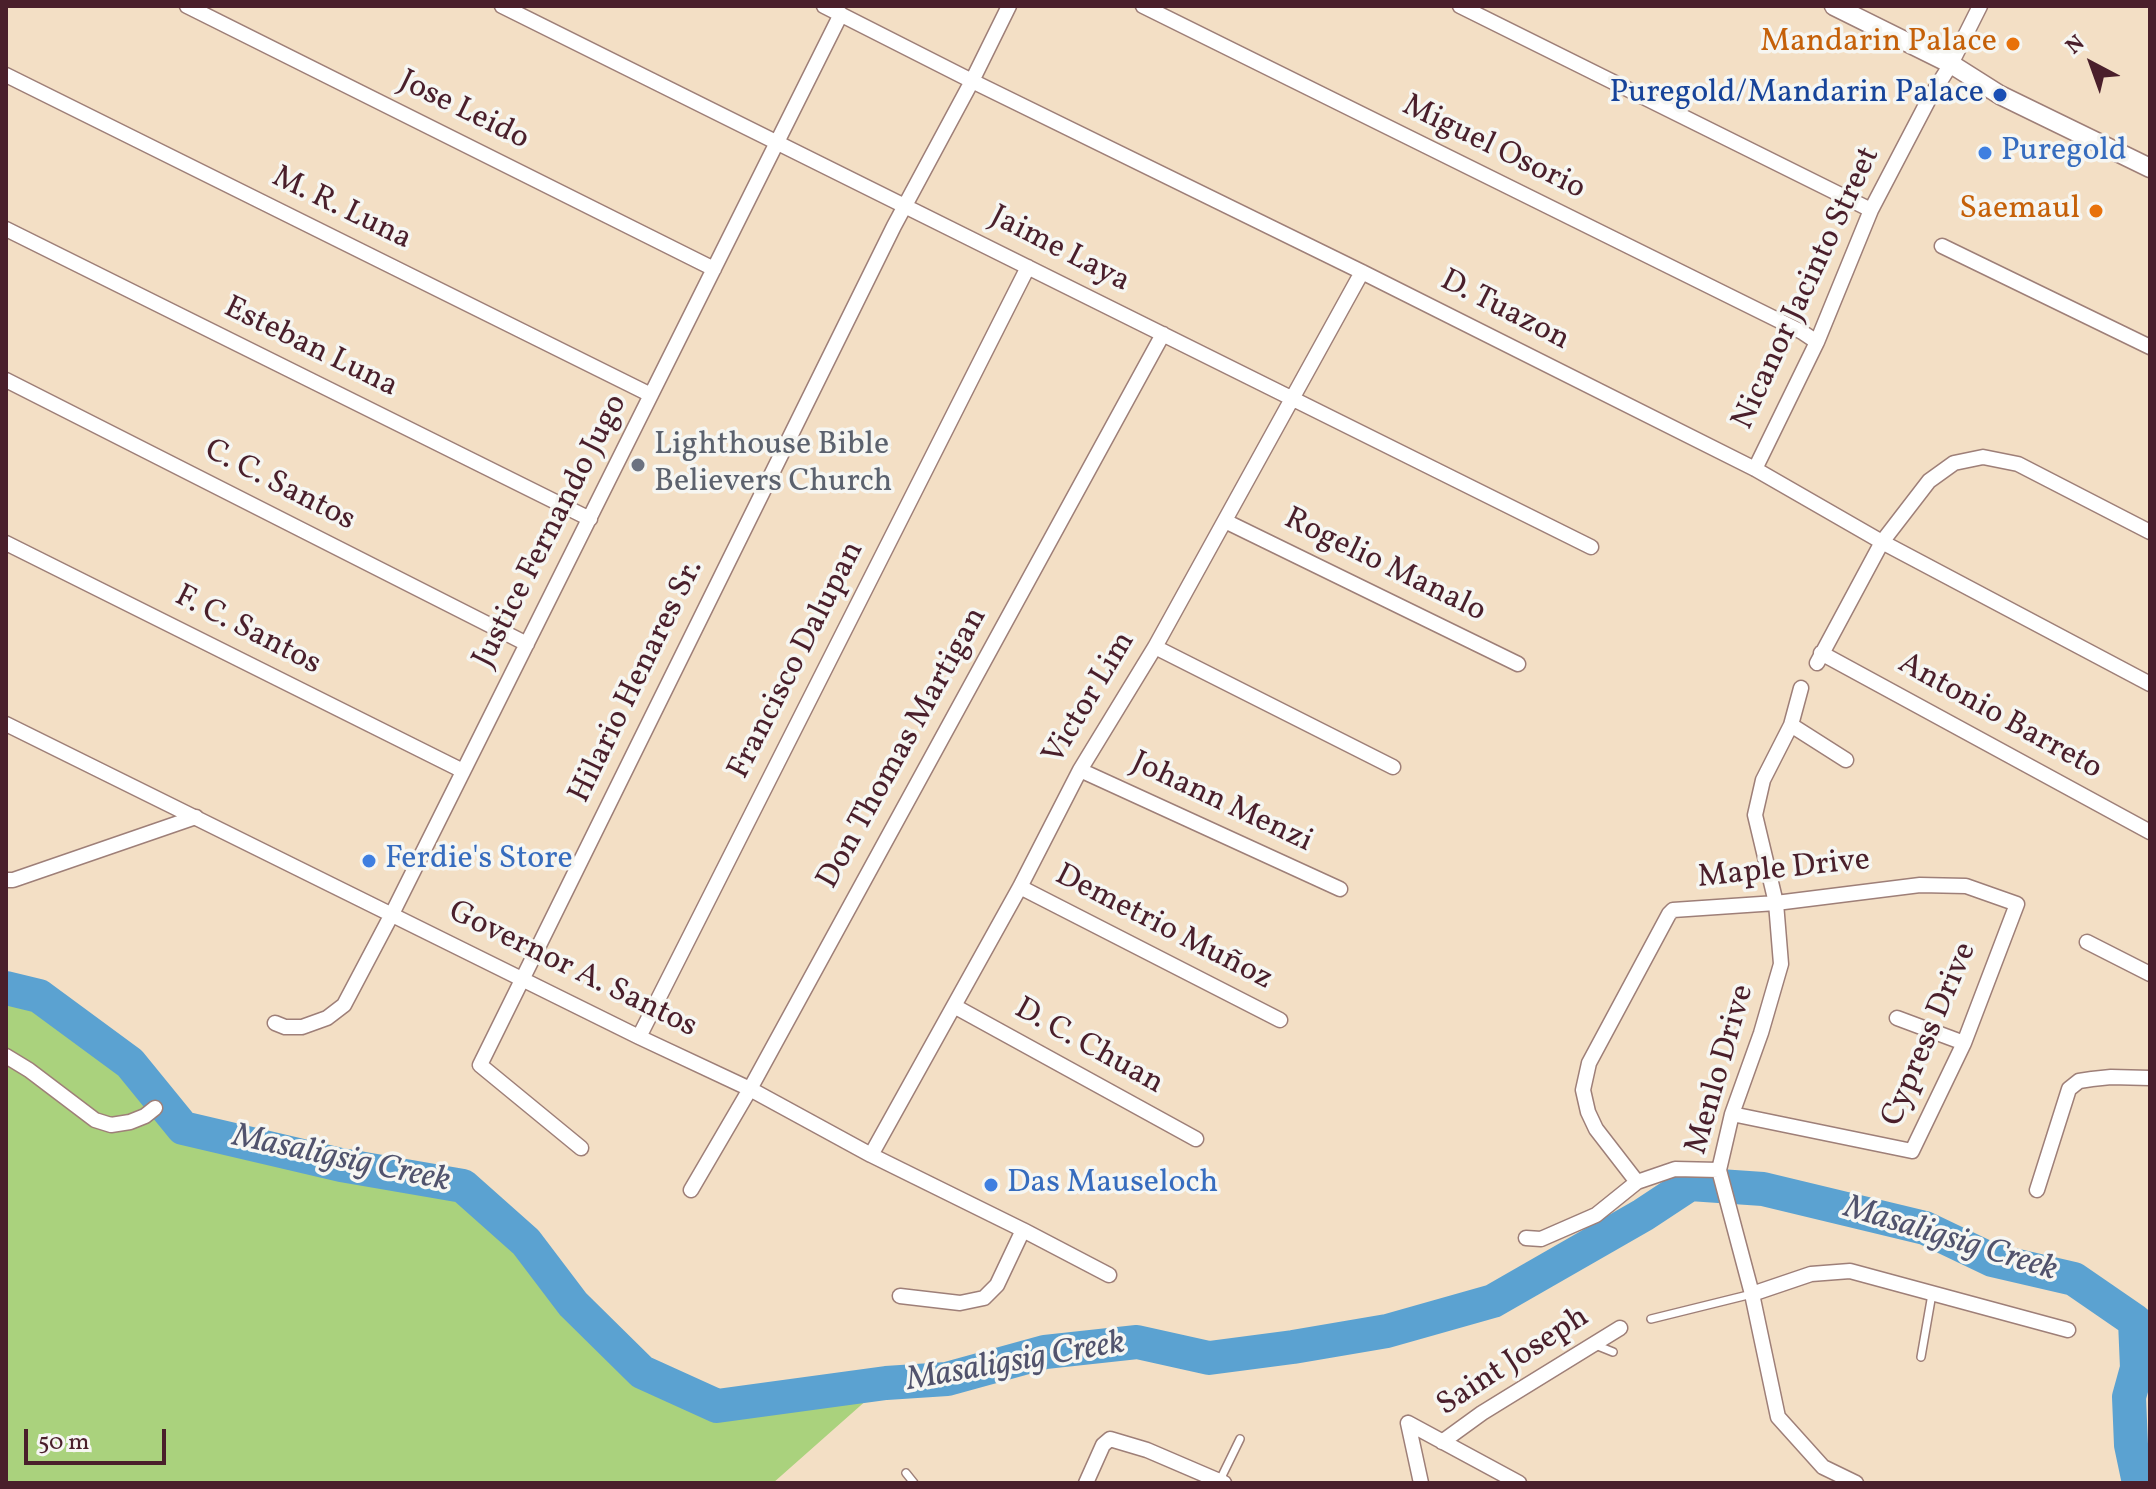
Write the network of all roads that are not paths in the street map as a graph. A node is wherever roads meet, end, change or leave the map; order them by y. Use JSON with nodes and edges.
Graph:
{"nodes":[{"id":1,"x":187,"y":6,"type":"edge"},
{"id":2,"x":502,"y":6,"type":"edge"},
{"id":3,"x":824,"y":6,"type":"edge"},
{"id":4,"x":1009,"y":6,"type":"edge"},
{"id":5,"x":1143,"y":6,"type":"edge"},
{"id":6,"x":1460,"y":6,"type":"edge"},
{"id":7,"x":1834,"y":6,"type":"edge"},
{"id":8,"x":1980,"y":6,"type":"edge"},
{"id":9,"x":841,"y":14,"type":"junction"},
{"id":10,"x":1951,"y":64,"type":"junction"},
{"id":11,"x":6,"y":75,"type":"edge"},
{"id":12,"x":972,"y":81,"type":"junction"},
{"id":13,"x":777,"y":143,"type":"junction"},
{"id":14,"x":2150,"y":168,"type":"edge"},
{"id":15,"x":905,"y":206,"type":"junction"},
{"id":16,"x":1871,"y":210,"type":"junction"},
{"id":17,"x":6,"y":229,"type":"edge"},
{"id":18,"x":1942,"y":246,"type":"dead end"},
{"id":19,"x":1028,"y":267,"type":"junction"},
{"id":20,"x":714,"y":269,"type":"junction"},
{"id":21,"x":1362,"y":272,"type":"junction"},
{"id":22,"x":1163,"y":334,"type":"junction"},
{"id":23,"x":1817,"y":342,"type":"junction"},
{"id":24,"x":2150,"y":347,"type":"edge"},
{"id":25,"x":6,"y":380,"type":"edge"},
{"id":26,"x":651,"y":395,"type":"junction"},
{"id":27,"x":1292,"y":398,"type":"junction"},
{"id":28,"x":1755,"y":469,"type":"junction"},
{"id":29,"x":590,"y":519,"type":"junction"},
{"id":30,"x":1225,"y":521,"type":"junction"},
{"id":31,"x":2150,"y":532,"type":"edge"},
{"id":32,"x":1882,"y":542,"type":"junction"},
{"id":33,"x":6,"y":543,"type":"edge"},
{"id":34,"x":1591,"y":547,"type":"dead end"},
{"id":35,"x":527,"y":644,"type":"junction"},
{"id":36,"x":1155,"y":647,"type":"junction"},
{"id":37,"x":1518,"y":664,"type":"dead end"},
{"id":38,"x":2150,"y":684,"type":"edge"},
{"id":39,"x":1801,"y":688,"type":"dead end"},
{"id":40,"x":6,"y":724,"type":"edge"},
{"id":41,"x":1791,"y":725,"type":"junction"},
{"id":42,"x":1846,"y":760,"type":"dead end"},
{"id":43,"x":1393,"y":767,"type":"dead end"},
{"id":44,"x":1080,"y":770,"type":"junction"},
{"id":45,"x":463,"y":771,"type":"junction"},
{"id":46,"x":196,"y":817,"type":"junction"},
{"id":47,"x":2150,"y":832,"type":"edge"},
{"id":48,"x":6,"y":880,"type":"edge"},
{"id":49,"x":1020,"y":887,"type":"junction"},
{"id":50,"x":1340,"y":889,"type":"dead end"},
{"id":51,"x":1776,"y":903,"type":"junction"},
{"id":52,"x":2017,"y":904,"type":"joint"},
{"id":53,"x":392,"y":914,"type":"junction"},
{"id":54,"x":2087,"y":942,"type":"dead end"},
{"id":55,"x":2150,"y":974,"type":"edge"},
{"id":56,"x":523,"y":978,"type":"junction"},
{"id":57,"x":954,"y":1006,"type":"junction"},
{"id":58,"x":1897,"y":1018,"type":"dead end"},
{"id":59,"x":1280,"y":1020,"type":"dead end"},
{"id":60,"x":275,"y":1023,"type":"dead end"},
{"id":61,"x":639,"y":1037,"type":"junction"},
{"id":62,"x":1964,"y":1043,"type":"junction"},
{"id":63,"x":6,"y":1056,"type":"edge"},
{"id":64,"x":2150,"y":1078,"type":"edge"},
{"id":65,"x":750,"y":1089,"type":"junction"},
{"id":66,"x":155,"y":1108,"type":"dead end"},
{"id":67,"x":1732,"y":1114,"type":"junction"},
{"id":68,"x":1196,"y":1139,"type":"dead end"},
{"id":69,"x":581,"y":1148,"type":"dead end"},
{"id":70,"x":871,"y":1155,"type":"junction"},
{"id":71,"x":1721,"y":1176,"type":"junction"},
{"id":72,"x":1637,"y":1182,"type":"junction"},
{"id":73,"x":691,"y":1190,"type":"dead end"},
{"id":74,"x":2037,"y":1190,"type":"dead end"},
{"id":75,"x":1023,"y":1230,"type":"junction"},
{"id":76,"x":1526,"y":1238,"type":"dead end"},
{"id":77,"x":1109,"y":1275,"type":"dead end"},
{"id":78,"x":1752,"y":1294,"type":"junction"},
{"id":79,"x":1932,"y":1294,"type":"junction"},
{"id":80,"x":900,"y":1296,"type":"dead end"},
{"id":81,"x":1651,"y":1319,"type":"dead end"},
{"id":82,"x":1620,"y":1328,"type":"dead end"},
{"id":83,"x":2068,"y":1330,"type":"dead end"},
{"id":84,"x":1593,"y":1344,"type":"junction"},
{"id":85,"x":1613,"y":1352,"type":"dead end"},
{"id":86,"x":1921,"y":1357,"type":"dead end"},
{"id":87,"x":1240,"y":1439,"type":"dead end"},
{"id":88,"x":1442,"y":1442,"type":"junction"},
{"id":89,"x":906,"y":1473,"type":"dead end"},
{"id":90,"x":1221,"y":1482,"type":"edge"},
{"id":91,"x":914,"y":1483,"type":"edge"},
{"id":92,"x":1086,"y":1483,"type":"edge"},
{"id":93,"x":1421,"y":1483,"type":"edge"},
{"id":94,"x":1519,"y":1483,"type":"edge"},
{"id":95,"x":1856,"y":1483,"type":"edge"}],
"edges":[{"from":1,"to":20,"type":"street","name":"Jose Leido"},
{"from":2,"to":13,"type":"street","name":"Jaime Laya"},
{"from":3,"to":9,"type":"street","name":"D. Tuazon"},
{"from":4,"to":12,"type":"street","name":"Hilario Henares Sr."},
{"from":5,"to":23,"type":"street","name":"Miguel Osorio"},
{"from":6,"to":16,"type":"street"},
{"from":7,"to":10,"type":"street"},
{"from":8,"to":10,"type":"street","name":"Nicanor Jacinto Street"},
{"from":9,"to":12,"type":"street","name":"D. Tuazon"},
{"from":9,"to":13,"type":"street","name":"Justice Fernando Jugo"},
{"from":10,"to":14,"type":"street"},
{"from":10,"to":16,"type":"street","name":"Nicanor Jacinto Street"},
{"from":11,"to":26,"type":"street","name":"M. R. Luna"},
{"from":12,"to":15,"type":"street","name":"Hilario Henares Sr."},
{"from":12,"to":21,"type":"street","name":"D. Tuazon"},
{"from":13,"to":15,"type":"street","name":"Jaime Laya"},
{"from":13,"to":20,"type":"street","name":"Justice Fernando Jugo"},
{"from":15,"to":19,"type":"street","name":"Jaime Laya"},
{"from":15,"to":56,"type":"street","name":"Hilario Henares Sr."},
{"from":16,"to":23,"type":"street","name":"Nicanor Jacinto Street"},
{"from":17,"to":29,"type":"street","name":"Esteban Luna"},
{"from":18,"to":24,"type":"street"},
{"from":19,"to":22,"type":"street","name":"Jaime Laya"},
{"from":19,"to":61,"type":"street","name":"Francisco Dalupan"},
{"from":20,"to":26,"type":"street","name":"Justice Fernando Jugo"},
{"from":21,"to":27,"type":"street","name":"Victor Lim"},
{"from":21,"to":28,"type":"street","name":"D. Tuazon"},
{"from":22,"to":27,"type":"street","name":"Jaime Laya"},
{"from":22,"to":65,"type":"street","name":"Don Thomas Martigan"},
{"from":23,"to":28,"type":"street","name":"Nicanor Jacinto Street"},
{"from":25,"to":35,"type":"street","name":"C. C. Santos"},
{"from":26,"to":29,"type":"street","name":"Justice Fernando Jugo"},
{"from":27,"to":30,"type":"street","name":"Victor Lim"},
{"from":27,"to":34,"type":"street","name":"Jaime Laya"},
{"from":28,"to":32,"type":"street","name":"D. Tuazon"},
{"from":29,"to":35,"type":"street","name":"Justice Fernando Jugo"},
{"from":30,"to":36,"type":"street","name":"Victor Lim"},
{"from":30,"to":37,"type":"street","name":"Rogelio Manalo"},
{"from":31,"to":32,"type":"street"},
{"from":32,"to":38,"type":"street","name":"D. Tuazon"},
{"from":32,"to":47,"type":"street","name":"Antonio Barreto"},
{"from":33,"to":45,"type":"street","name":"F. C. Santos"},
{"from":35,"to":45,"type":"street","name":"Justice Fernando Jugo"},
{"from":36,"to":43,"type":"street"},
{"from":36,"to":44,"type":"street","name":"Victor Lim"},
{"from":39,"to":41,"type":"street","name":"Menlo Drive"},
{"from":40,"to":46,"type":"street","name":"Governor A. Santos"},
{"from":41,"to":42,"type":"street"},
{"from":41,"to":51,"type":"street","name":"Menlo Drive"},
{"from":44,"to":49,"type":"street","name":"Victor Lim"},
{"from":44,"to":50,"type":"street","name":"Johann Menzi"},
{"from":45,"to":53,"type":"street","name":"Justice Fernando Jugo"},
{"from":46,"to":48,"type":"street"},
{"from":46,"to":53,"type":"street","name":"Governor A. Santos"},
{"from":49,"to":57,"type":"street","name":"Victor Lim"},
{"from":49,"to":59,"type":"street","name":"Demetrio Muñoz"},
{"from":51,"to":52,"type":"street","name":"Maple Drive"},
{"from":51,"to":67,"type":"street","name":"Menlo Drive"},
{"from":51,"to":72,"type":"street","name":"Maple Drive"},
{"from":52,"to":62,"type":"street","name":"Cypress Drive"},
{"from":53,"to":56,"type":"street","name":"Governor A. Santos"},
{"from":53,"to":60,"type":"street","name":"Justice Fernando Jugo"},
{"from":54,"to":55,"type":"street"},
{"from":56,"to":61,"type":"street","name":"Governor A. Santos"},
{"from":56,"to":69,"type":"street","name":"Hilario Henares Sr."},
{"from":57,"to":68,"type":"street","name":"D. C. Chuan"},
{"from":57,"to":70,"type":"street","name":"Victor Lim"},
{"from":58,"to":62,"type":"street"},
{"from":61,"to":65,"type":"street","name":"Governor A. Santos"},
{"from":62,"to":67,"type":"street","name":"Cypress Drive"},
{"from":63,"to":66,"type":"street"},
{"from":64,"to":74,"type":"street"},
{"from":65,"to":70,"type":"street","name":"Governor A. Santos"},
{"from":65,"to":73,"type":"street","name":"Don Thomas Martigan"},
{"from":67,"to":71,"type":"street","name":"Menlo Drive"},
{"from":70,"to":75,"type":"street","name":"Governor A. Santos"},
{"from":71,"to":72,"type":"street"},
{"from":71,"to":78,"type":"street","name":"Menlo Drive"},
{"from":72,"to":76,"type":"street"},
{"from":75,"to":77,"type":"street","name":"Governor A. Santos"},
{"from":75,"to":80,"type":"street"},
{"from":78,"to":79,"type":"street"},
{"from":78,"to":81,"type":"lane"},
{"from":78,"to":95,"type":"street","name":"Menlo Drive"},
{"from":79,"to":83,"type":"street"},
{"from":79,"to":86,"type":"lane"},
{"from":82,"to":84,"type":"street","name":"Saint Joseph"},
{"from":84,"to":85,"type":"lane"},
{"from":84,"to":88,"type":"street","name":"Saint Joseph"},
{"from":87,"to":90,"type":"lane"},
{"from":88,"to":93,"type":"street","name":"Saint Joseph"},
{"from":88,"to":94,"type":"street"},
{"from":89,"to":91,"type":"lane"},
{"from":90,"to":92,"type":"street"}]}
